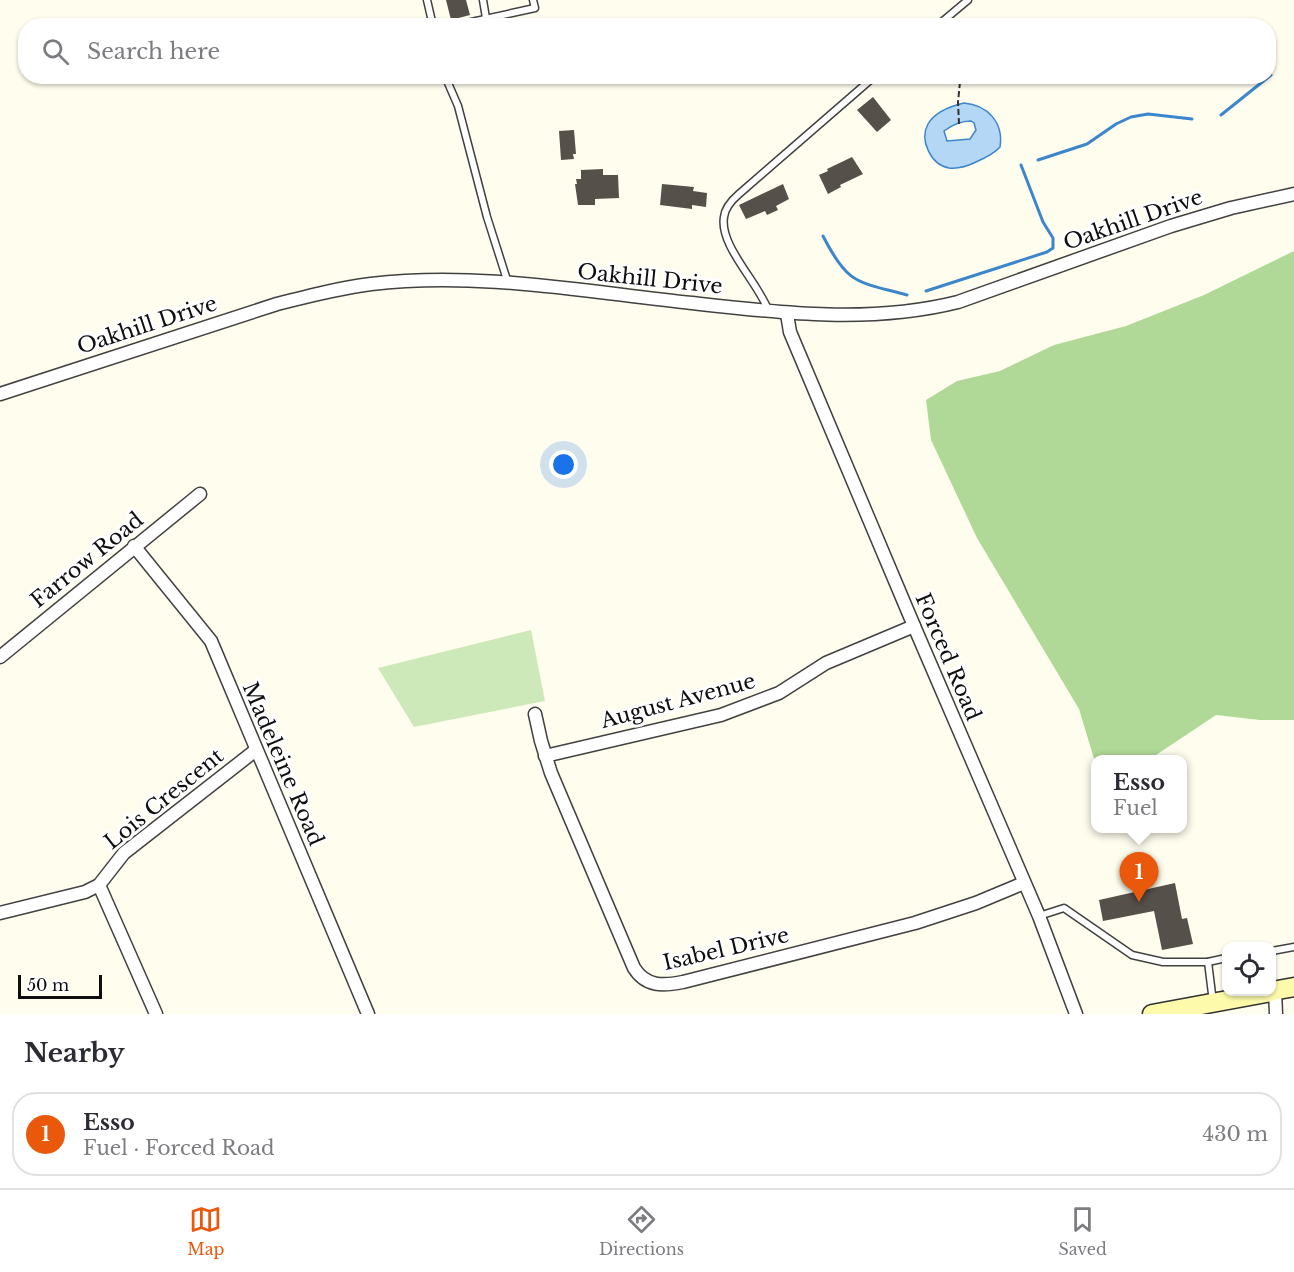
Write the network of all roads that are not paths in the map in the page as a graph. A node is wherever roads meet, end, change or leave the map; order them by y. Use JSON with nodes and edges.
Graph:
{"nodes":[{"id":1,"x":427,"y":0,"type":"edge"},
{"id":2,"x":483,"y":0,"type":"edge"},
{"id":3,"x":533,"y":0,"type":"edge"},
{"id":4,"x":968,"y":0,"type":"edge"},
{"id":5,"x":431,"y":18,"type":"edge"},
{"id":6,"x":486,"y":18,"type":"joint"},
{"id":7,"x":947,"y":18,"type":"edge"},
{"id":8,"x":448,"y":84,"type":"edge"},
{"id":9,"x":866,"y":84,"type":"edge"},
{"id":10,"x":1294,"y":194,"type":"edge"},
{"id":11,"x":508,"y":283,"type":"junction"},
{"id":12,"x":770,"y":312,"type":"junction"},
{"id":13,"x":787,"y":314,"type":"junction"},
{"id":14,"x":0,"y":394,"type":"edge"},
{"id":15,"x":200,"y":494,"type":"dead end"},
{"id":16,"x":134,"y":546,"type":"junction"},
{"id":17,"x":914,"y":626,"type":"junction"},
{"id":18,"x":0,"y":657,"type":"edge"},
{"id":19,"x":535,"y":714,"type":"dead end"},
{"id":20,"x":256,"y":750,"type":"junction"},
{"id":21,"x":545,"y":756,"type":"junction"},
{"id":22,"x":1024,"y":883,"type":"junction"},
{"id":23,"x":99,"y":885,"type":"junction"},
{"id":24,"x":0,"y":913,"type":"edge"},
{"id":25,"x":1039,"y":916,"type":"junction"},
{"id":26,"x":1294,"y":947,"type":"edge"},
{"id":27,"x":1276,"y":950,"type":"edge"},
{"id":28,"x":1222,"y":959,"type":"edge"},
{"id":29,"x":1208,"y":962,"type":"junction"},
{"id":30,"x":1294,"y":987,"type":"edge"},
{"id":31,"x":1276,"y":990,"type":"edge"},
{"id":32,"x":1248,"y":996,"type":"edge"},
{"id":33,"x":1274,"y":996,"type":"edge"},
{"id":34,"x":1213,"y":1003,"type":"junction"},
{"id":35,"x":156,"y":1014,"type":"edge"},
{"id":36,"x":368,"y":1014,"type":"edge"},
{"id":37,"x":1076,"y":1014,"type":"edge"},
{"id":38,"x":1152,"y":1014,"type":"edge"},
{"id":39,"x":1276,"y":1014,"type":"edge"}],
"edges":[{"from":1,"to":5,"type":"lane"},
{"from":2,"to":6,"type":"lane"},
{"from":3,"to":6,"type":"lane"},
{"from":4,"to":7,"type":"lane"},
{"from":8,"to":11,"type":"lane"},
{"from":9,"to":12,"type":"lane"},
{"from":10,"to":13,"type":"street","name":"Oakhill Drive"},
{"from":11,"to":12,"type":"street","name":"Oakhill Drive"},
{"from":11,"to":14,"type":"street","name":"Oakhill Drive"},
{"from":12,"to":13,"type":"street","name":"Oakhill Drive"},
{"from":13,"to":17,"type":"street","name":"Forced Road"},
{"from":15,"to":16,"type":"street","name":"Farrow Road"},
{"from":16,"to":18,"type":"street","name":"Farrow Road"},
{"from":16,"to":20,"type":"street","name":"Madeleine Road"},
{"from":17,"to":21,"type":"street","name":"August Avenue"},
{"from":17,"to":22,"type":"street","name":"Forced Road"},
{"from":19,"to":21,"type":"street","name":"Isabel Drive"},
{"from":20,"to":23,"type":"street","name":"Lois Crescent"},
{"from":20,"to":36,"type":"street","name":"Madeleine Road"},
{"from":21,"to":22,"type":"street","name":"Isabel Drive"},
{"from":22,"to":25,"type":"street","name":"Forced Road"},
{"from":23,"to":24,"type":"street"},
{"from":23,"to":35,"type":"street"},
{"from":25,"to":29,"type":"lane"},
{"from":25,"to":37,"type":"street","name":"Forced Road"},
{"from":26,"to":27,"type":"lane"},
{"from":28,"to":29,"type":"lane"},
{"from":29,"to":34,"type":"lane"},
{"from":30,"to":31,"type":"main road"},
{"from":32,"to":34,"type":"main road"},
{"from":33,"to":39,"type":"street"},
{"from":34,"to":38,"type":"main road"}]}
